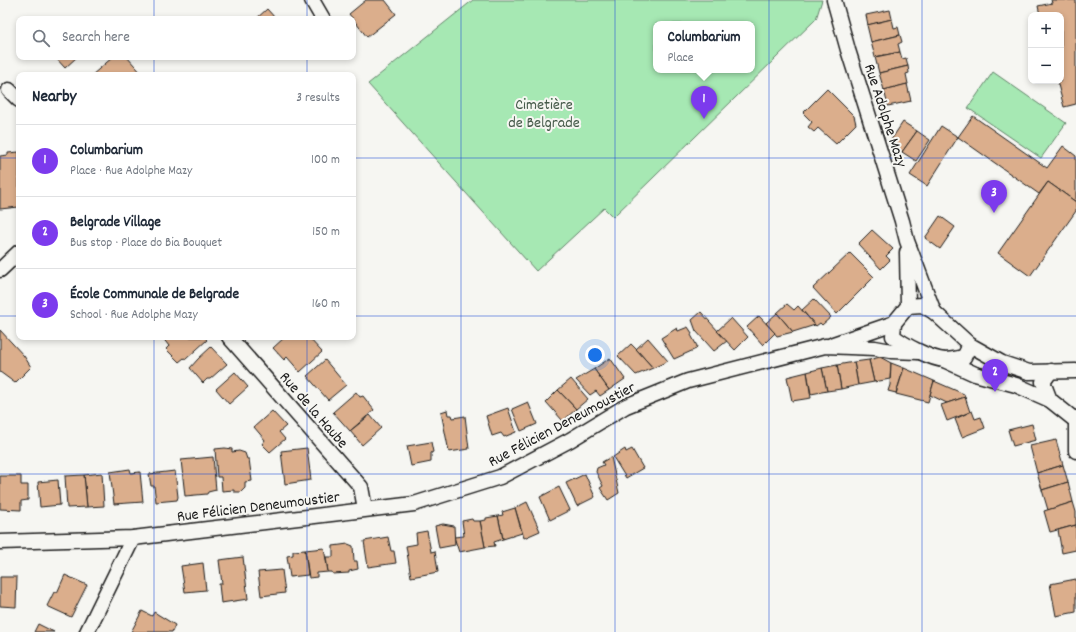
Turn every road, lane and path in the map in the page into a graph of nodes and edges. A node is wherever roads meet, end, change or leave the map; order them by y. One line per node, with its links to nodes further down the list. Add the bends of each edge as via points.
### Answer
1 (312, 0): 3 (street)
2 (834, 0): 6 (street, Rue Adolphe Mazy)
3 (321, 16)
4 (9, 90): 5 (street)
5 (16, 97)
6 (907, 241): 9 (street, Rue Adolphe Mazy); 10 (street, Rue Adolphe Mazy)
7 (16, 255): 8 (street)
8 (0, 270)
9 (908, 306): 10 (street, via 922,305); 11 (street)
10 (934, 312): 13 (street)
11 (894, 323): 14 (street); 15 (street, Rue Félicien Deneumoustier, via 893,336)
12 (232, 340): 22 (street, Rue de la Haube, via 361,487)
13 (970, 345): 16 (street, Rue Félicien Deneumoustier, via 964,357); 18 (street, via 1002,363 1029,372)
14 (825, 346): 15 (street, Rue Félicien Deneumoustier); 22 (street, Rue Félicien Deneumoustier, via 688,381 626,406 570,440 500,477 414,504)
15 (919, 352): 16 (street, Rue Félicien Deneumoustier)
16 (944, 360): 19 (street, via 975,374 1016,385)
17 (1076, 370): 18 (street)
18 (1051, 371): 19 (street, via 1043,382)
19 (1050, 400): 20 (street)
20 (1076, 419): 21 (street)
21 (1076, 451)
22 (365, 509): 23 (street, Rue Félicien Deneumoustier)
23 (133, 538): 24 (street, Rue Félicien Deneumoustier); 25 (street)
24 (0, 542)
25 (87, 632)

